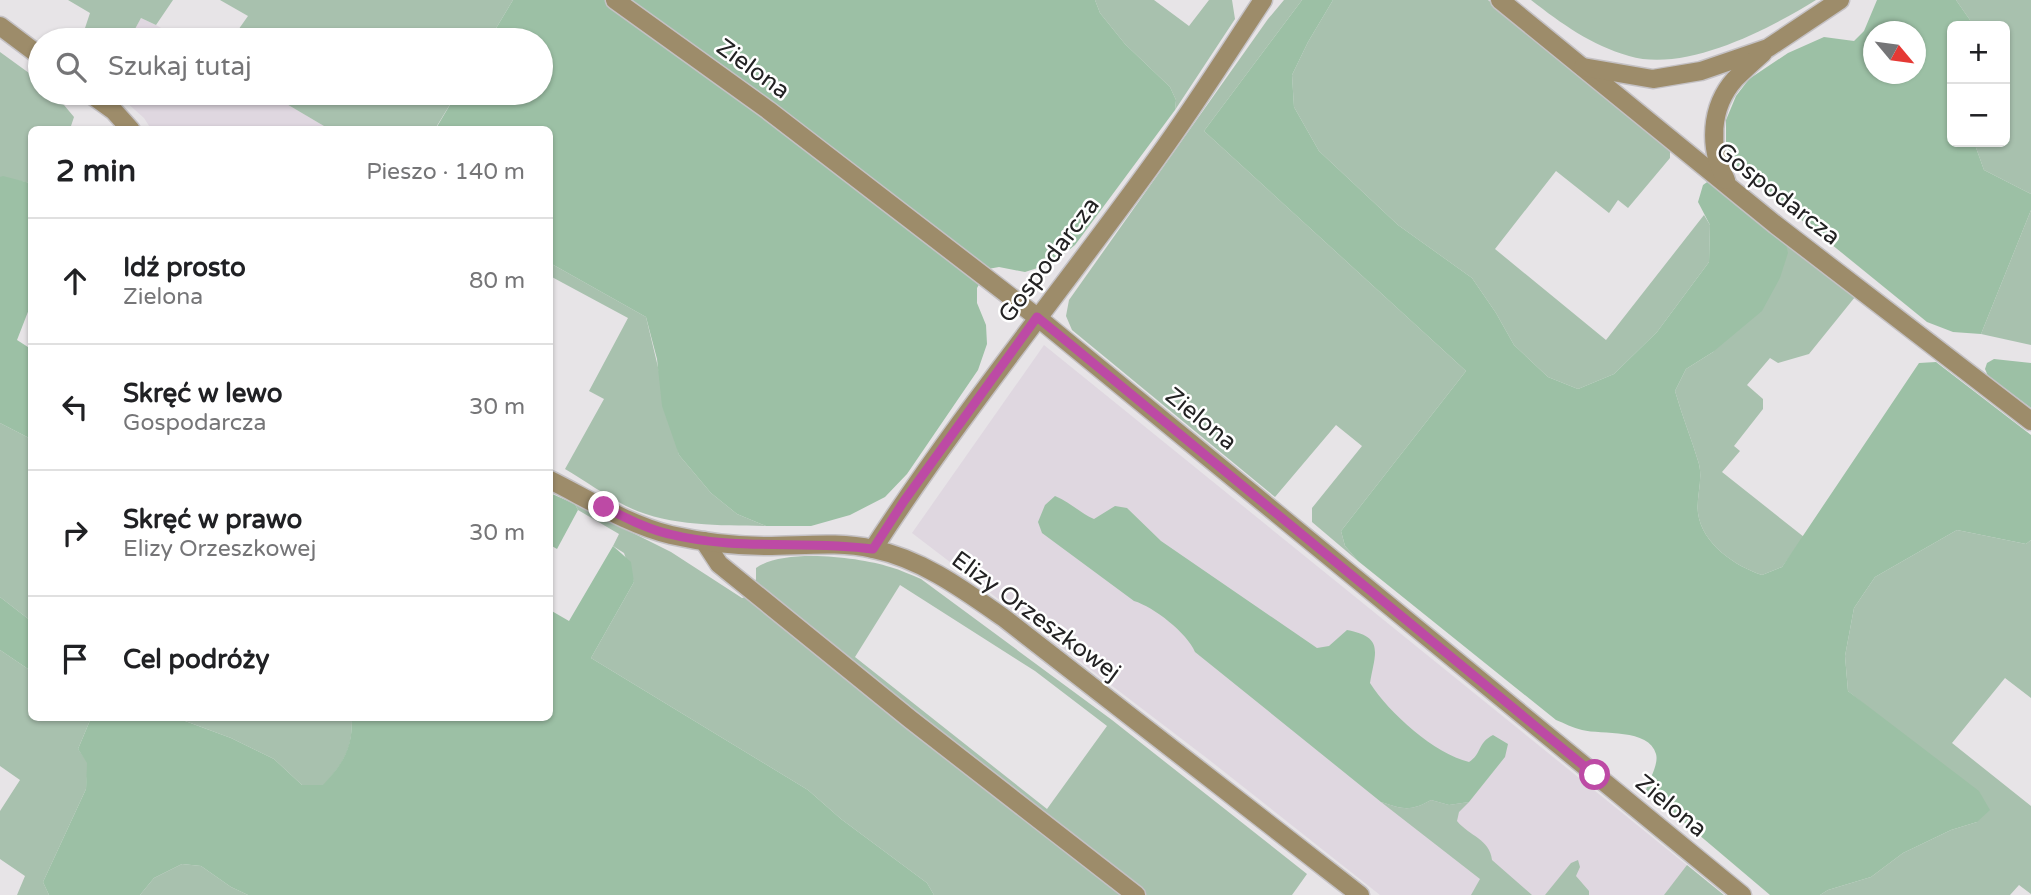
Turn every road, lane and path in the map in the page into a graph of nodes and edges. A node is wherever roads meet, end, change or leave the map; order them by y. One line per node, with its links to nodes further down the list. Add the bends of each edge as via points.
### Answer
1 (614, 0): 12 (street, Zielona, via 768,110)
2 (1263, 0): 12 (street, Gospodarcza, via 1157,158)
3 (1500, 0): 8 (street, Gospodarcza)
4 (1840, 0): 7 (street)
5 (0, 26): 6 (street)
6 (28, 47)
7 (1768, 48): 8 (street, via 1701,71 1653,79); 11 (street, via 1734,80 1715,119 1718,165)
8 (1581, 66): 11 (street, Gospodarcza)
9 (106, 105): 10 (street)
10 (127, 126)
11 (1730, 188): 13 (street, Gospodarcza)
12 (1037, 317): 16 (street, Gospodarcza); 19 (street, Zielona)
13 (2031, 421)
14 (553, 481): 15 (street, Elizy Orzeszkowej, via 648,528)
15 (704, 541): 16 (street, Elizy Orzeszkowej); 17 (street, via 719,564)
16 (873, 549): 18 (street, Elizy Orzeszkowej, via 927,569 1004,618)
17 (1136, 895)
18 (1360, 895)
19 (1742, 895)

